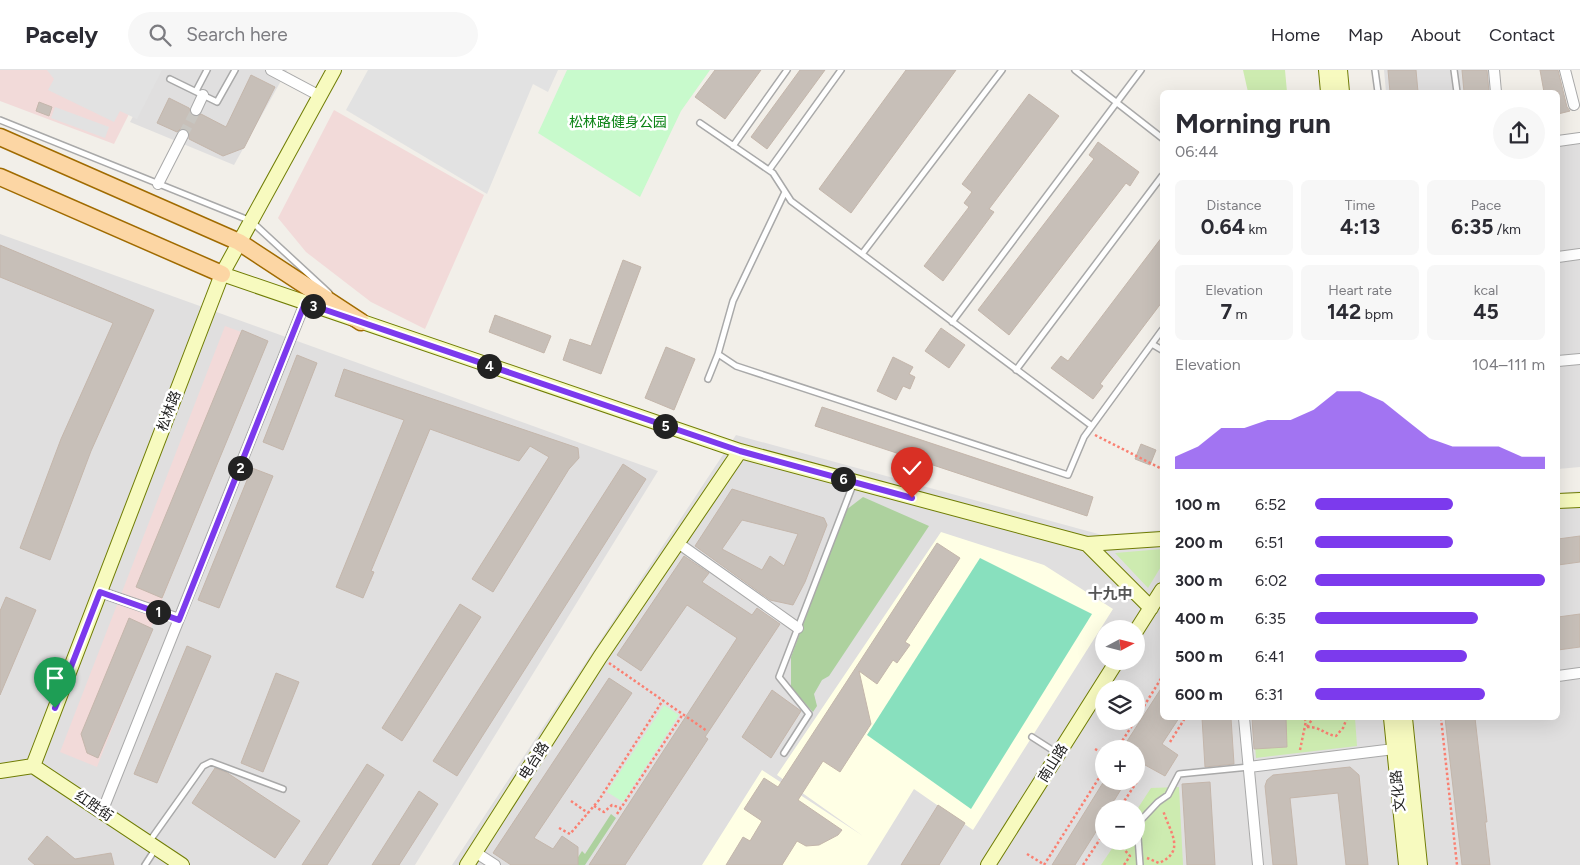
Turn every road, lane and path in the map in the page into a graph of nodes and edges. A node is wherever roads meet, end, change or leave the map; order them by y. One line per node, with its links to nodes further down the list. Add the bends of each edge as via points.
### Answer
1 (208, 70): 22 (lane)
2 (235, 70): 22 (lane, via 217,102)
3 (272, 70): 23 (street)
4 (334, 70): 23 (street, 松林路)
5 (787, 70): 34 (lane)
6 (841, 70): 35 (lane)
7 (1002, 70): 42 (lane)
8 (1074, 70): 24 (lane)
9 (1141, 70): 24 (lane)
10 (1326, 70): 17 (street)
11 (1340, 70): 18 (street)
12 (1375, 70): 19 (lane)
13 (1454, 70): 20 (lane)
14 (1494, 70): 21 (street)
15 (1565, 70): 25 (street)
16 (170, 79): 22 (lane)
17 (1328, 90)
18 (1342, 90)
19 (1378, 90)
20 (1457, 90)
21 (1496, 90)
22 (199, 93): 26 (street)
23 (320, 96): 40 (street, 松林路)
24 (1117, 103): 30 (lane); 48 (lane)
25 (1574, 105)
26 (196, 110)
27 (0, 120): 38 (lane)
28 (700, 123): 34 (lane)
29 (183, 135): 38 (street)
30 (1160, 136)
31 (0, 137): 41 (main road)
32 (1580, 138): 33 (street)
33 (1560, 141)
34 (733, 146): 35 (lane)
35 (768, 170): 39 (lane)
36 (0, 177): 45 (main road)
37 (1160, 179): 55 (lane)
38 (158, 184): 40 (lane)
39 (785, 192): 42 (lane, via 791,201); 52 (lane, via 733,302)
40 (251, 221): 41 (street, 松林路); 47 (lane)
41 (239, 242): 45 (street, 松林路); 47 (main road)
42 (862, 254): 48 (lane)
43 (1580, 254): 44 (street)
44 (1560, 257)
45 (222, 274): 46 (street); 66 (street, 松林路)
46 (305, 303): 47 (street); 69 (street)
47 (361, 322): 58 (street)
48 (952, 322): 55 (lane)
49 (1160, 333): 50 (lane)
50 (1152, 344): 51 (lane); 57 (lane)
51 (1160, 349)
52 (718, 354): 56 (lane); 57 (lane, via 736,366 1068,475)
53 (1580, 359): 54 (street)
54 (1560, 361)
55 (1016, 370): 57 (lane)
56 (708, 379)
57 (1090, 429): 59 (path)
58 (740, 451): 60 (street); 64 (street, 电台路)
59 (1160, 468)
60 (854, 482): 65 (street); 71 (lane)
61 (1580, 500): 62 (street)
62 (1560, 501)
63 (1160, 539): 65 (street)
64 (678, 542): 71 (street); 72 (street, 电台路)
65 (1087, 544): 68 (street)
66 (100, 592): 69 (street); 97 (street, 松林路)
67 (1160, 593): 68 (street)
68 (1151, 608): 70 (street)
69 (179, 620): 106 (street)
70 (1144, 620)
71 (798, 628): 94 (lane, via 779,677 809,714)
72 (600, 657): 77 (path); 113 (street, 电台路)
73 (1111, 670): 95 (street, 南山路)
74 (1580, 673): 75 (street)
75 (1560, 676)
76 (1160, 680): 78 (path)
77 (663, 700): 79 (path); 104 (path)
78 (1145, 704)
79 (683, 714): 89 (path); 105 (path)
80 (1184, 720): 92 (path)
81 (1244, 720): 98 (street)
82 (1305, 720): 90 (path)
83 (1312, 720): 88 (path)
84 (1346, 720): 88 (path, via 1336,736 1319,727)
85 (1391, 720): 93 (street, 文化路)
86 (1405, 720): 131 (street, 文化路)
87 (1441, 720): 132 (path)
88 (1307, 727): 90 (path)
89 (707, 731)
90 (1304, 733): 96 (path)
91 (1032, 737): 95 (lane)
92 (1170, 742)
93 (1394, 749): 96 (street); 130 (street, 文化路)
94 (784, 753)
95 (1058, 754): 122 (street, 南山路)
96 (1298, 761): 98 (street)
97 (33, 766): 99 (street); 106 (street, 红胜街)
98 (1248, 767): 103 (lane, via 1179,774 1168,795); 129 (street)
99 (0, 771)
100 (1095, 784): 123 (path)
101 (283, 789): 110 (lane, via 211,762 203,766)
102 (571, 801): 107 (path)
103 (1158, 802): 115 (lane, via 1141,820); 116 (path, via 1175,843 1174,851)
104 (594, 806): 105 (path, via 604,812 612,805); 107 (path)
105 (621, 808): 108 (path)
106 (102, 812): 110 (street, 红胜街)
107 (588, 812): 109 (path, via 570,834)
108 (617, 814)
109 (559, 828)
110 (152, 845): 118 (lane); 119 (street, 红胜街)
111 (1095, 847): 124 (path)
112 (1125, 850): 125 (path, via 1130,856)
113 (475, 852): 120 (street, 电台路); 121 (street)
114 (1027, 854): 123 (path)
115 (1139, 854): 117 (path); 126 (lane)
116 (1167, 860): 117 (path); 128 (path)
117 (1151, 861): 127 (path)
118 (146, 865)
119 (182, 865)
120 (467, 865)
121 (495, 865)
122 (988, 865)
123 (1044, 865)
124 (1083, 865)
125 (1124, 865)
126 (1140, 865)
127 (1155, 865)
128 (1164, 865)
129 (1258, 865)
130 (1406, 865)
131 (1420, 865)
132 (1457, 865)

